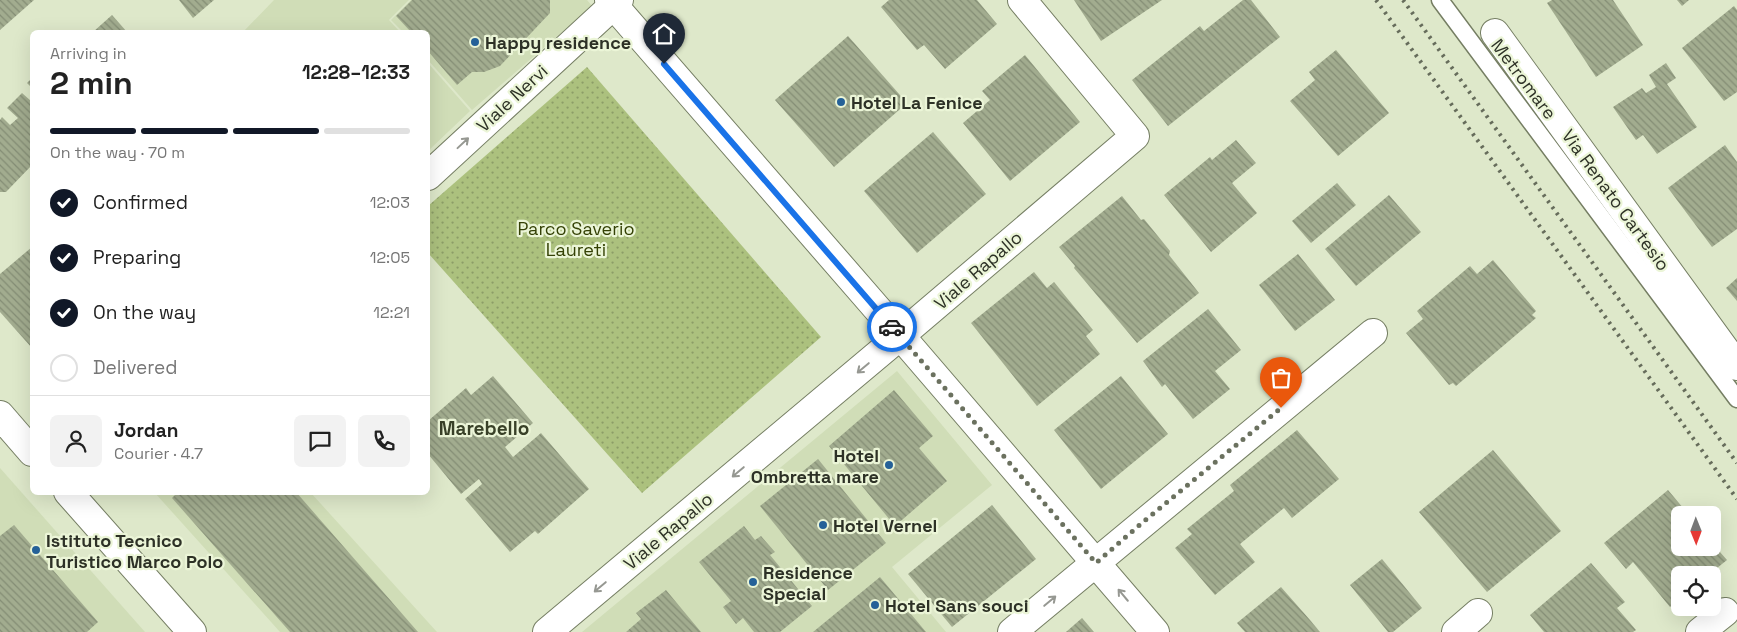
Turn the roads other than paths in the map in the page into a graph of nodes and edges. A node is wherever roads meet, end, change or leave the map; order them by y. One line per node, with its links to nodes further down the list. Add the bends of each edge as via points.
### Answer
1 (1022, 0): 7 (street, Viale Rapallo, via 1135,136)
2 (1440, 0): 9 (lane, Metromare)
3 (614, 2): 5 (street, Viale Nervi, one-way to 3); 7 (street)
4 (1495, 34): 8 (street, Via Renato Cartesio)
5 (430, 174)
6 (1373, 333): 13 (street)
7 (900, 336): 13 (street); 17 (street, Viale Rapallo, one-way to 17)
8 (1737, 366)
9 (1737, 399)
10 (0, 415): 11 (street)
11 (30, 450)
12 (76, 495): 16 (street)
13 (1096, 563): 18 (street, one-way to 13); 19 (street, one-way to 13)
14 (1725, 612): 21 (street)
15 (1478, 613): 20 (street)
16 (192, 632)
17 (546, 632)
18 (1012, 632)
19 (1155, 632)
20 (1456, 632)
21 (1700, 632)

